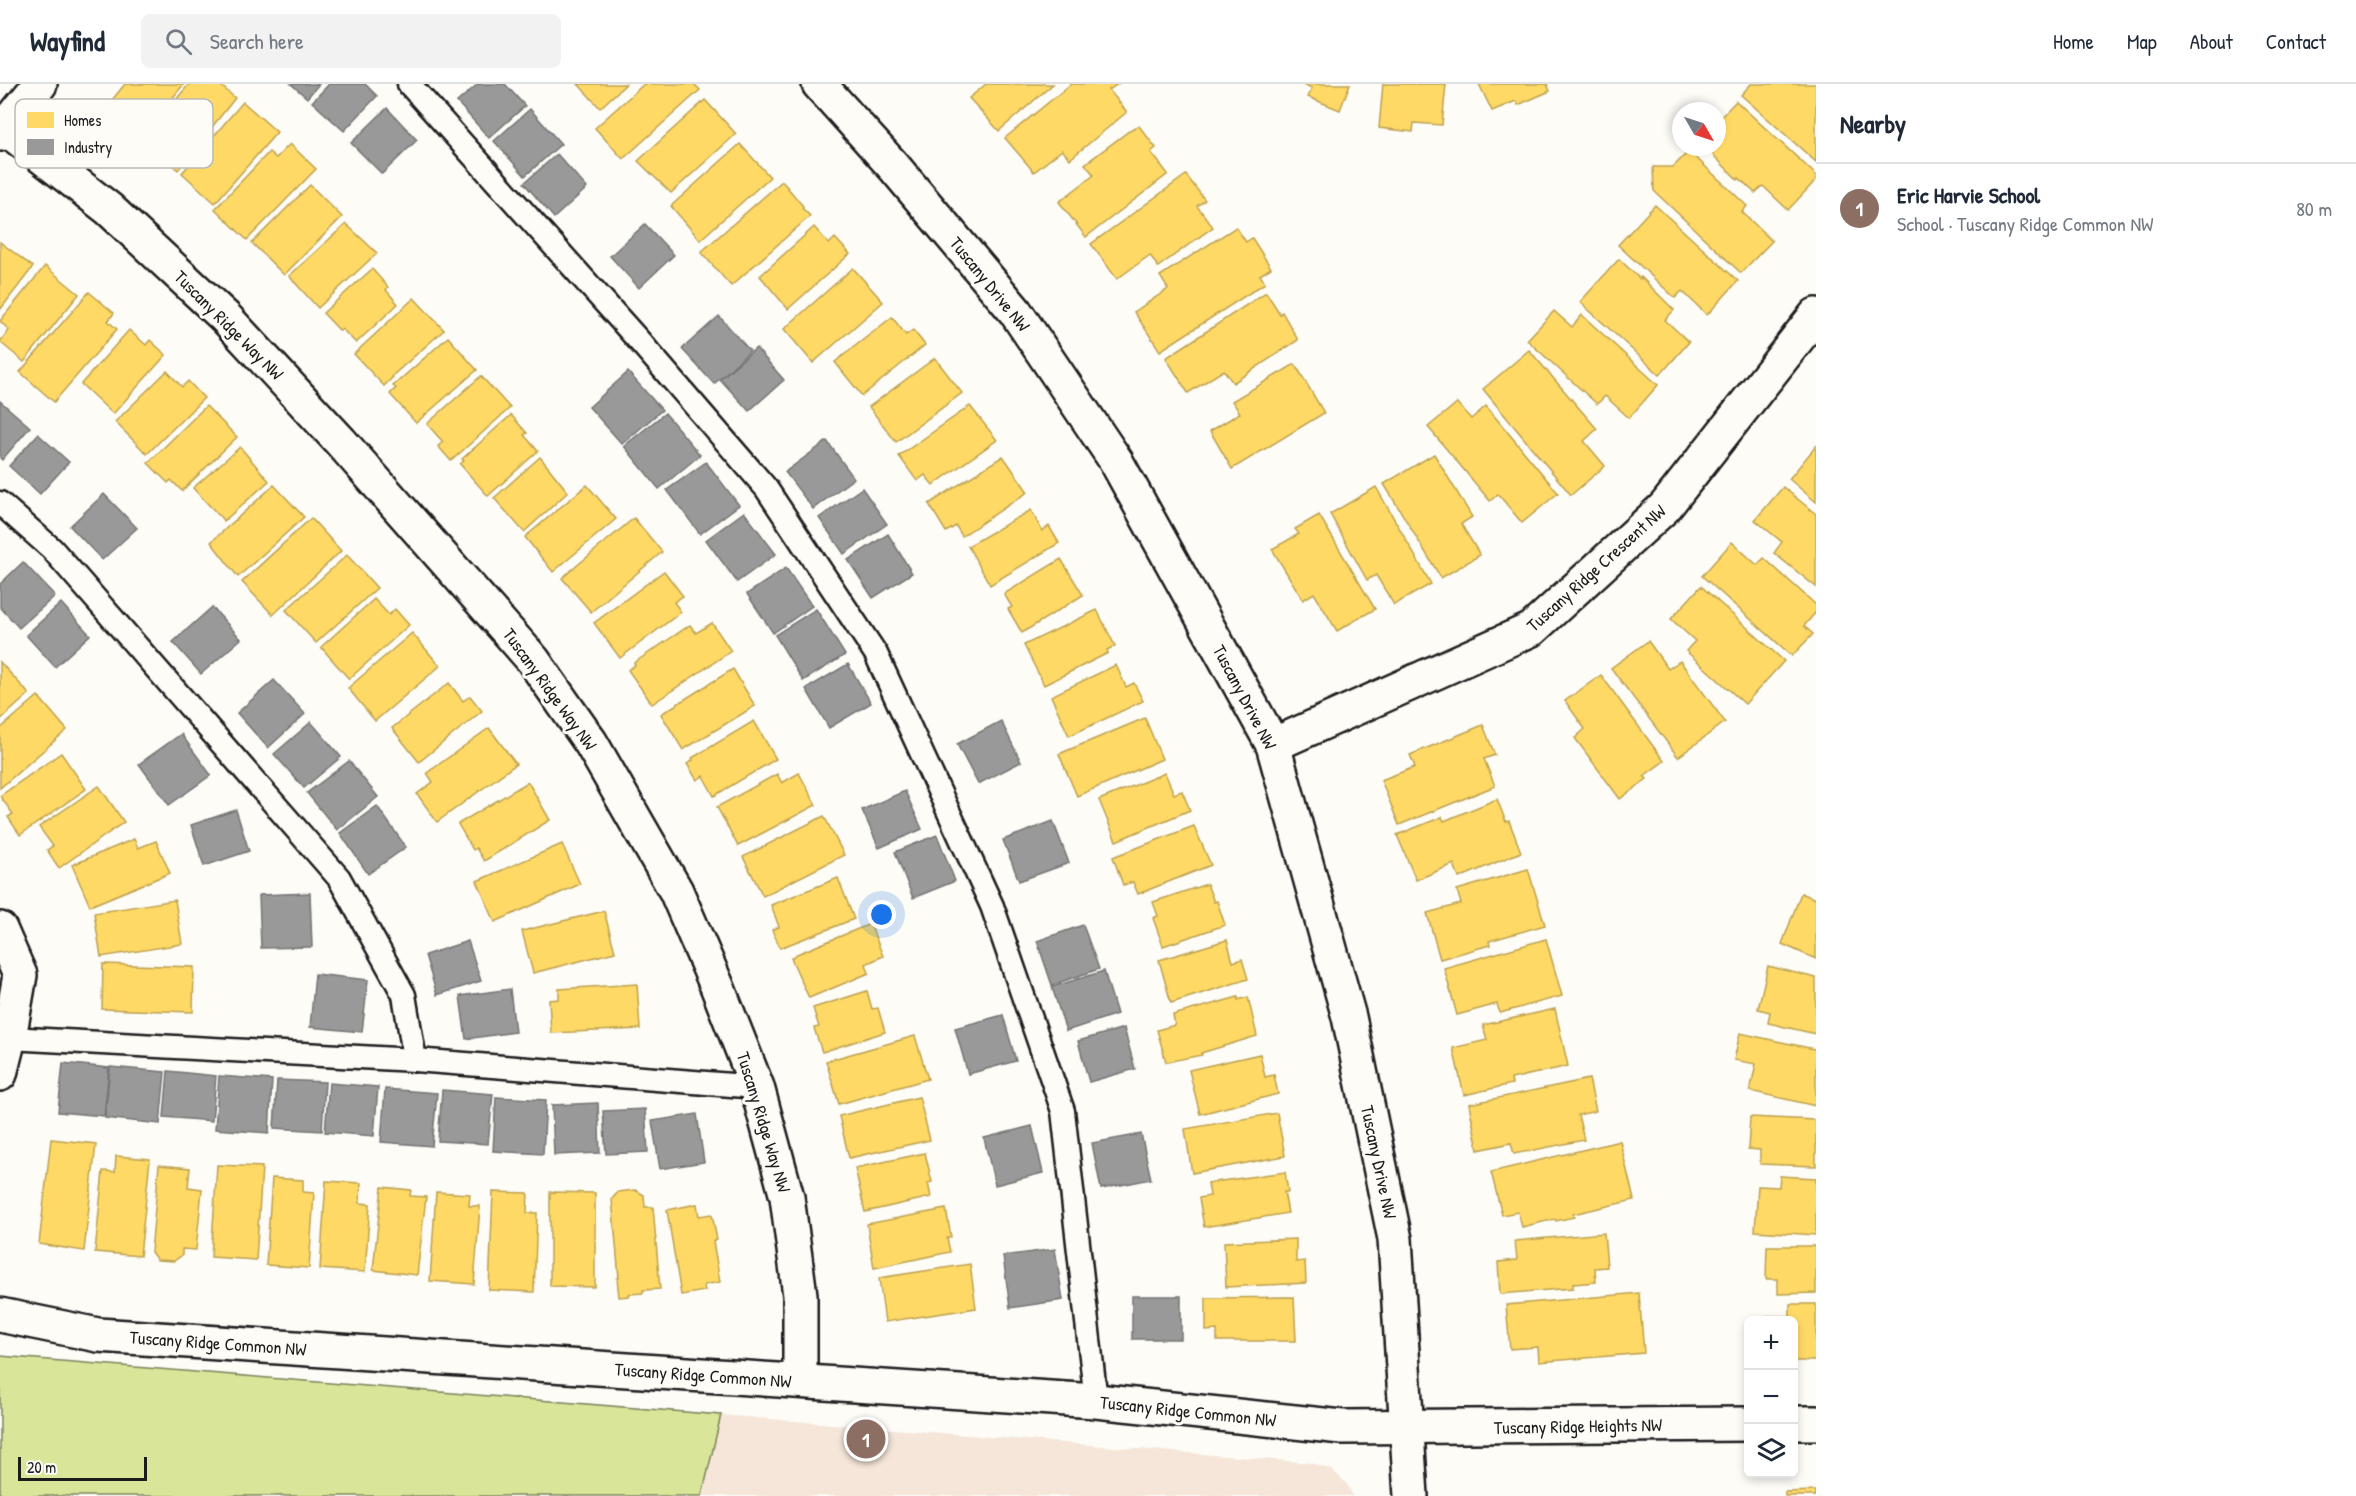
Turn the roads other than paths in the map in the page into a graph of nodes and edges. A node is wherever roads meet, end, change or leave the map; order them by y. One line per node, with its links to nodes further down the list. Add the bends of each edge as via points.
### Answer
1 (40, 84): 4 (street)
2 (409, 84): 19 (lane, via 634,334 766,488 876,654 992,906 1063,1111)
3 (819, 84): 11 (street, Tuscany Drive NW, via 1015,311 1116,461)
4 (28, 99)
5 (15, 115): 6 (street)
6 (2, 131): 7 (street, Tuscany Ridge Way NW)
7 (15, 140)
8 (53, 168): 16 (street, Tuscany Ridge Way NW, via 109,208 226,318 533,660 591,743 676,891)
9 (1816, 315): 11 (street, Tuscany Ridge Crescent NW, via 1665,507 1532,629)
10 (0, 503): 14 (lane, via 52,549 339,878 404,995)
11 (1272, 746): 23 (street, Tuscany Drive NW, via 1349,1017 1395,1239)
12 (0, 929): 13 (street, via 20,975)
13 (9, 1038): 14 (lane); 15 (street)
14 (415, 1060): 16 (lane)
15 (0, 1074)
16 (757, 1087): 18 (street, Tuscany Ridge Way NW, via 787,1197 800,1295)
17 (0, 1315): 18 (street, Tuscany Ridge Common NW, via 98,1335)
18 (800, 1381): 19 (street, Tuscany Ridge Common NW)
19 (1096, 1401): 23 (street, Tuscany Ridge Common NW, via 1342,1427)
20 (1798, 1423): 21 (street)
21 (1816, 1423)
22 (1744, 1424): 23 (street, Tuscany Ridge Heights NW)
23 (1407, 1428): 24 (street, Tuscany Drive NW)
24 (1411, 1496)

